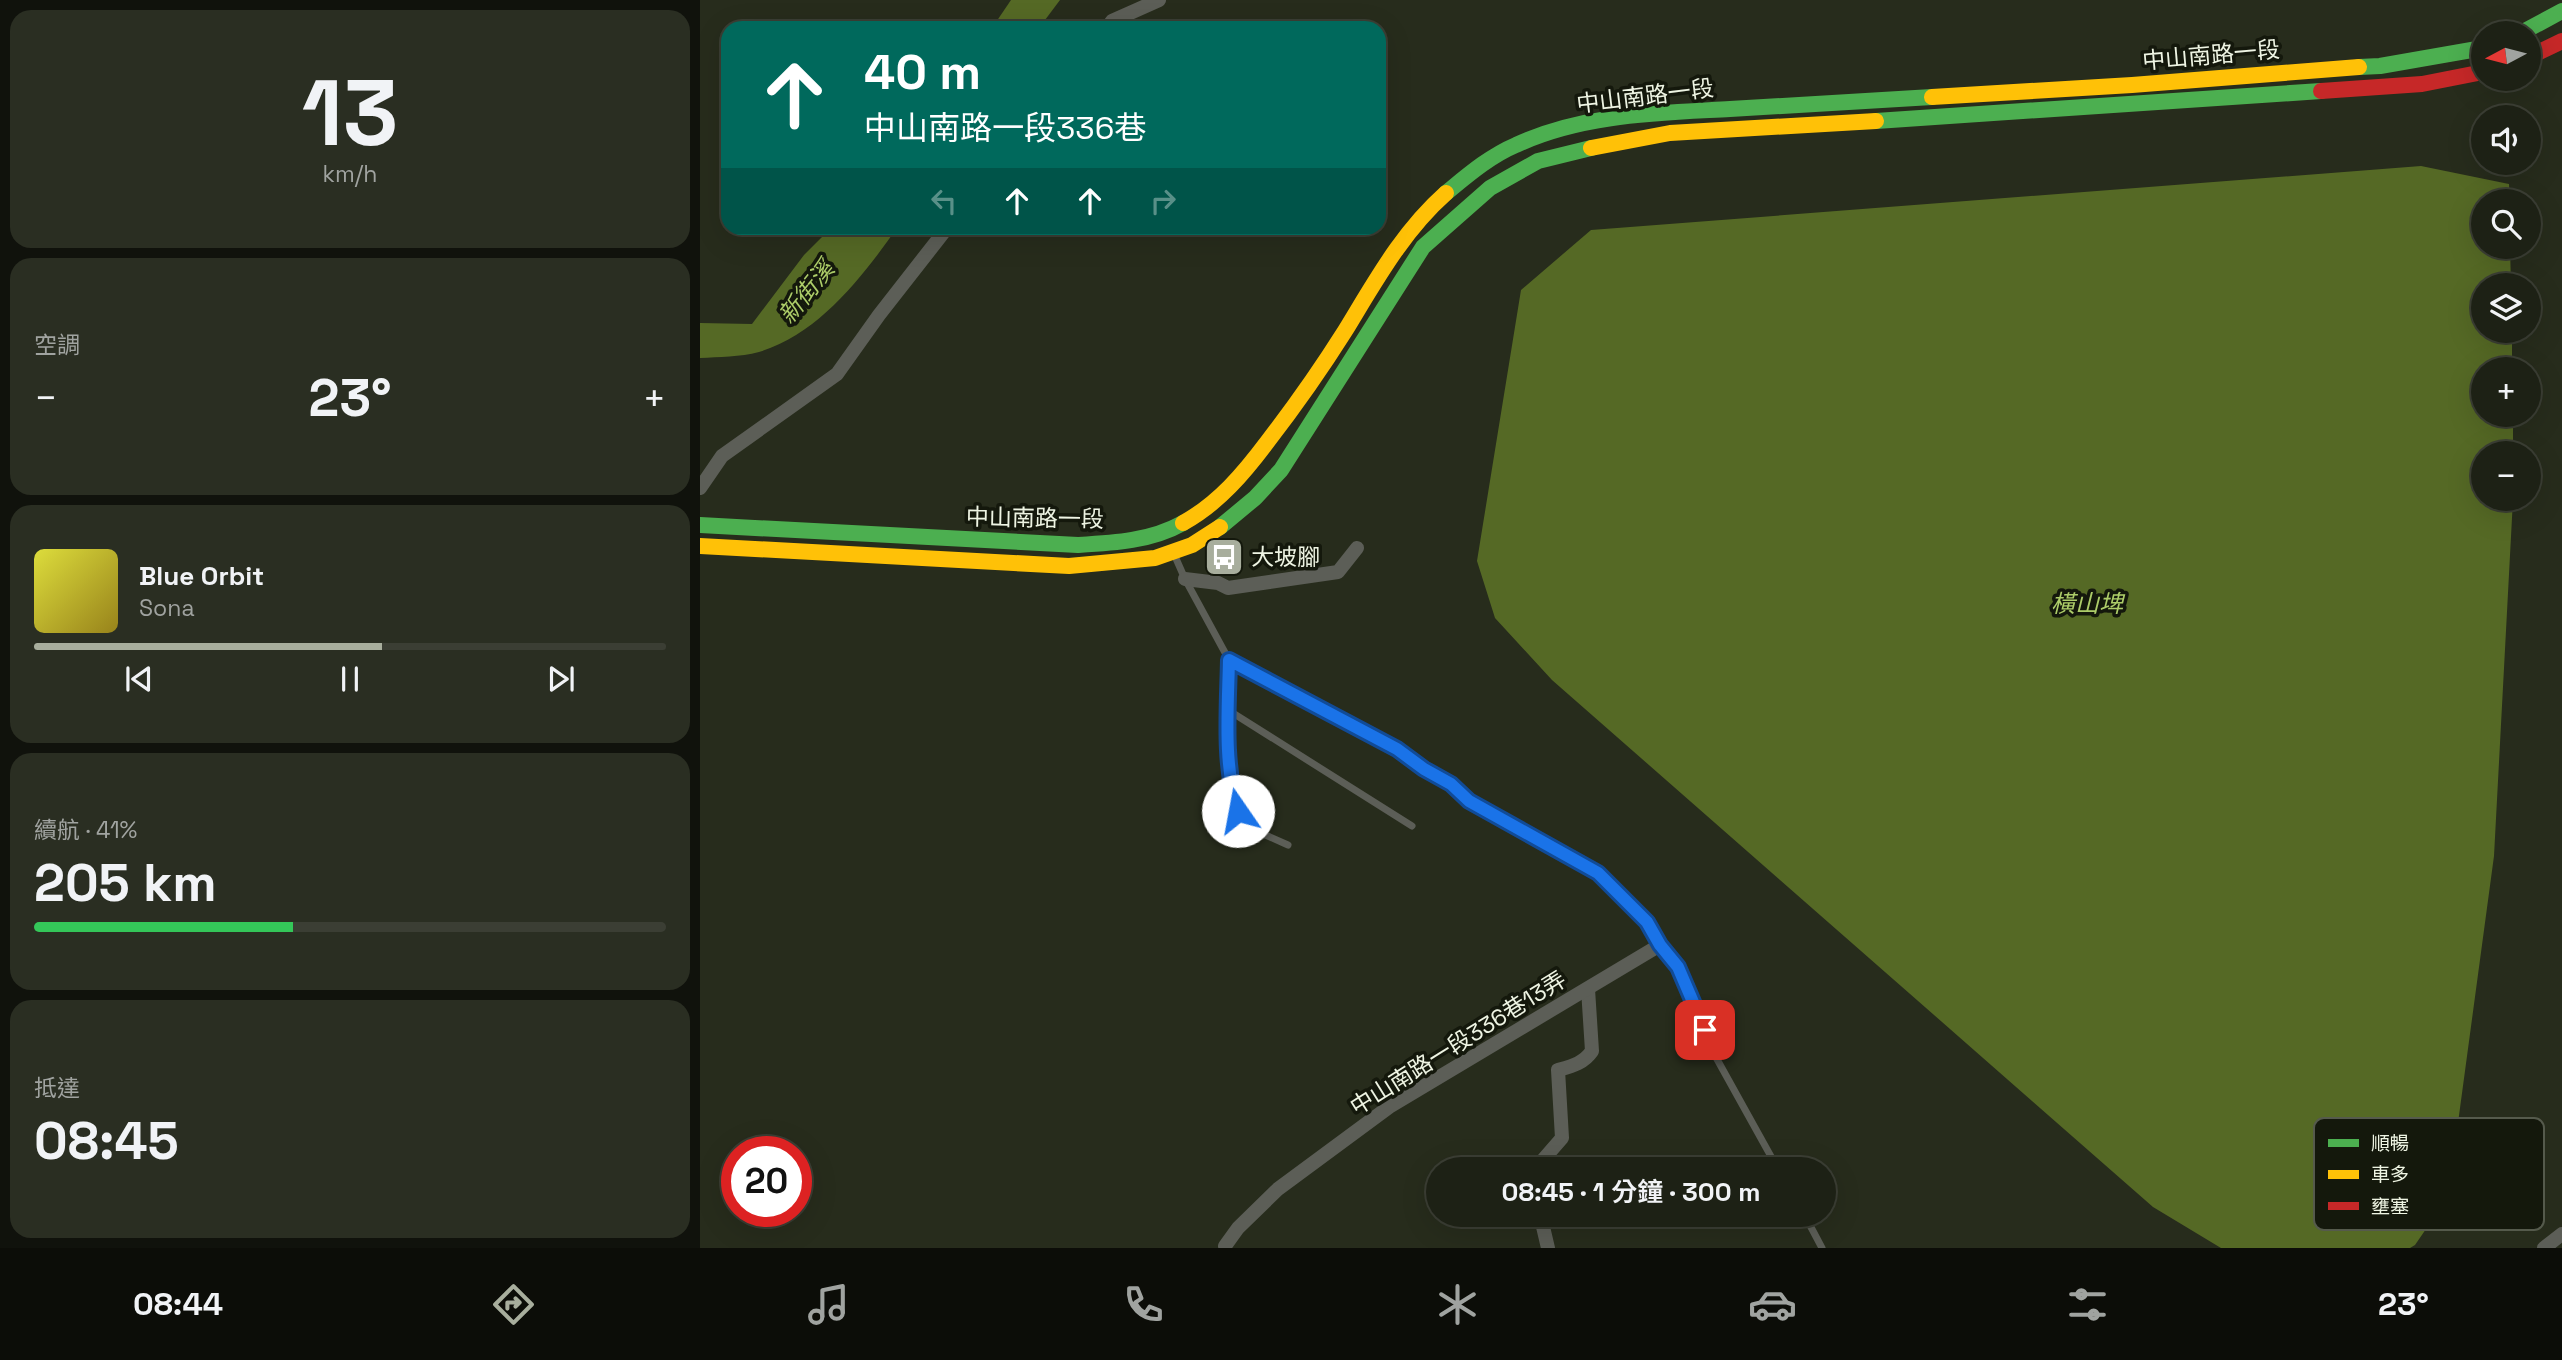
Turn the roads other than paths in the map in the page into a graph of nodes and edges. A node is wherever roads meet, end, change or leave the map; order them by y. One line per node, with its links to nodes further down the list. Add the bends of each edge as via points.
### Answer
1 (1159, 0): 3 (street)
2 (2562, 11): 4 (main road)
3 (1112, 21)
4 (2541, 22)
5 (2562, 41): 7 (main road)
6 (2471, 50): 12 (main road, 中山南路一段, via 2380,66 1646,114 1543,135 1499,154 1413,225 1294,408 1233,486 1212,505)
7 (2541, 51)
8 (2471, 74): 15 (main road, 中山南路一段, via 2422,83 1670,133 1538,161 1490,188 1423,247 1281,470 1229,522)
9 (942, 235): 10 (street, via 837,374 722,456)
10 (700, 488)
11 (700, 525): 12 (main road, 中山南路一段, via 1078,545 1132,541)
12 (1163, 532): 15 (lane)
13 (700, 546): 15 (main road, 中山南路一段, via 1069,566 1116,564)
14 (1357, 548): 16 (street, via 1338,572 1228,588)
15 (1173, 551): 16 (lane)
16 (1185, 579): 17 (lane)
17 (1229, 660): 18 (lane); 21 (lane, via 1397,749 1469,801 1598,873 1647,922)
18 (1228, 710): 19 (lane); 20 (lane, via 1232,790 1238,811 1252,829)
19 (1412, 826)
20 (1288, 845)
21 (1660, 945): 22 (street, 中山南路一段336巷13弄); 24 (lane, via 1678,967 1713,1052)
22 (1588, 989): 23 (street, via 1592,1051 1588,1058 1558,1070 1562,1138); 28 (street, 中山南路一段336巷13弄, via 1389,1107 1279,1189)
23 (1545, 1157)
24 (1771, 1157)
25 (1543, 1227): 29 (street)
26 (1811, 1227): 30 (lane)
27 (2562, 1234): 31 (street)
28 (1225, 1246)
29 (1548, 1248)
30 (1822, 1248)
31 (2544, 1248)

